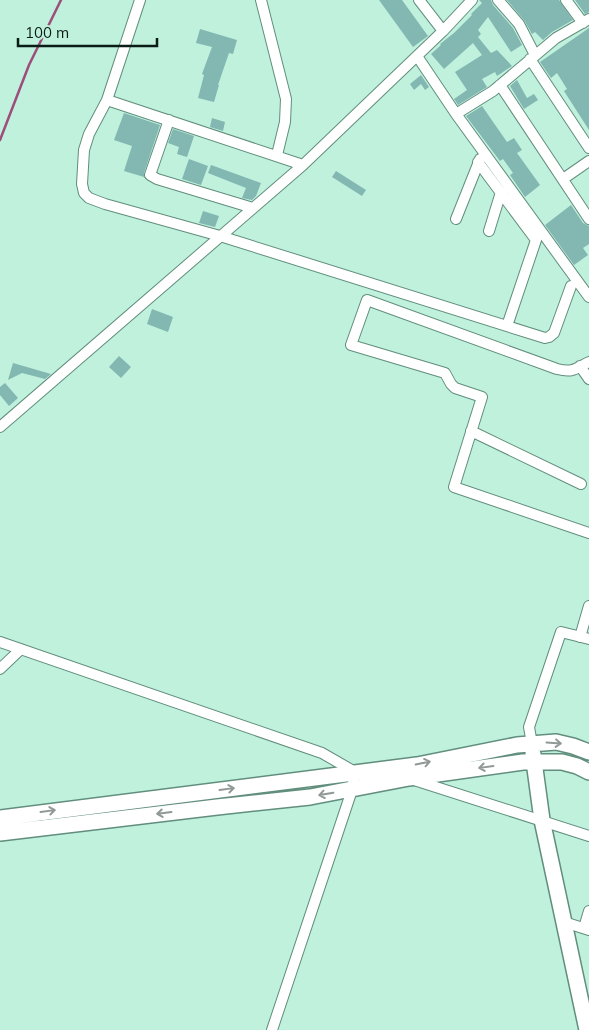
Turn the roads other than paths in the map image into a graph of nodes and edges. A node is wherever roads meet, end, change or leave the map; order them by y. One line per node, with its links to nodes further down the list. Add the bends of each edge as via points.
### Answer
1 (140, 0): 12 (street)
2 (260, 0): 16 (street, via 286,99)
3 (419, 0): 8 (street)
4 (472, 0): 8 (street)
5 (498, 0): 10 (street, via 519,24)
6 (566, 0): 7 (street)
7 (586, 21): 10 (street, via 556,38)
8 (443, 31): 9 (street)
9 (417, 56): 13 (street); 18 (street)
10 (533, 57): 11 (street); 15 (street)
11 (500, 85): 13 (street); 19 (street)
12 (107, 100): 14 (street); 25 (street, via 86,141 84,193 105,204)
13 (456, 114): 27 (street)
14 (168, 120): 16 (street); 21 (street, via 150,175)
15 (589, 148)
16 (278, 155): 18 (street)
17 (589, 160): 19 (street)
18 (303, 165): 21 (street)
19 (563, 179): 23 (street)
20 (501, 192): 22 (street, via 479,160); 24 (street); 28 (street, via 536,240)
21 (253, 208): 25 (street)
22 (456, 218)
23 (589, 219)
24 (489, 231)
25 (220, 236): 28 (street); 31 (street)
26 (571, 286): 28 (street, via 550,337)
27 (589, 297)
28 (507, 326)
29 (585, 364): 30 (street); 32 (street, via 567,372 367,300 351,345 445,373 455,388 482,397)
30 (589, 379)
31 (0, 427)
32 (472, 431): 33 (street); 34 (street, via 454,487)
33 (581, 484)
34 (589, 533)
35 (589, 606): 36 (street)
36 (584, 638): 40 (street, via 561,632 529,727)
37 (0, 642): 38 (street)
38 (21, 649): 39 (street); 44 (street, via 322,753)
39 (0, 669)
40 (532, 744): 41 (street, one-way to 41, via 556,742); 42 (street); 43 (street, one-way to 40)
41 (589, 752)
42 (534, 762): 45 (street, via 562,762); 46 (street, one-way to 46); 49 (street)
43 (398, 767): 44 (street); 46 (street)
44 (355, 772): 47 (street); 48 (street, one-way to 44)
45 (589, 772)
46 (409, 778): 47 (street); 49 (street)
47 (352, 790): 50 (street, one-way to 50); 55 (street)
48 (0, 818)
49 (542, 820): 51 (street); 53 (street)
50 (0, 834)
51 (589, 836)
52 (589, 911): 54 (street)
53 (564, 922): 54 (street); 56 (street)
54 (586, 929)
55 (272, 1030)
56 (587, 1030)

